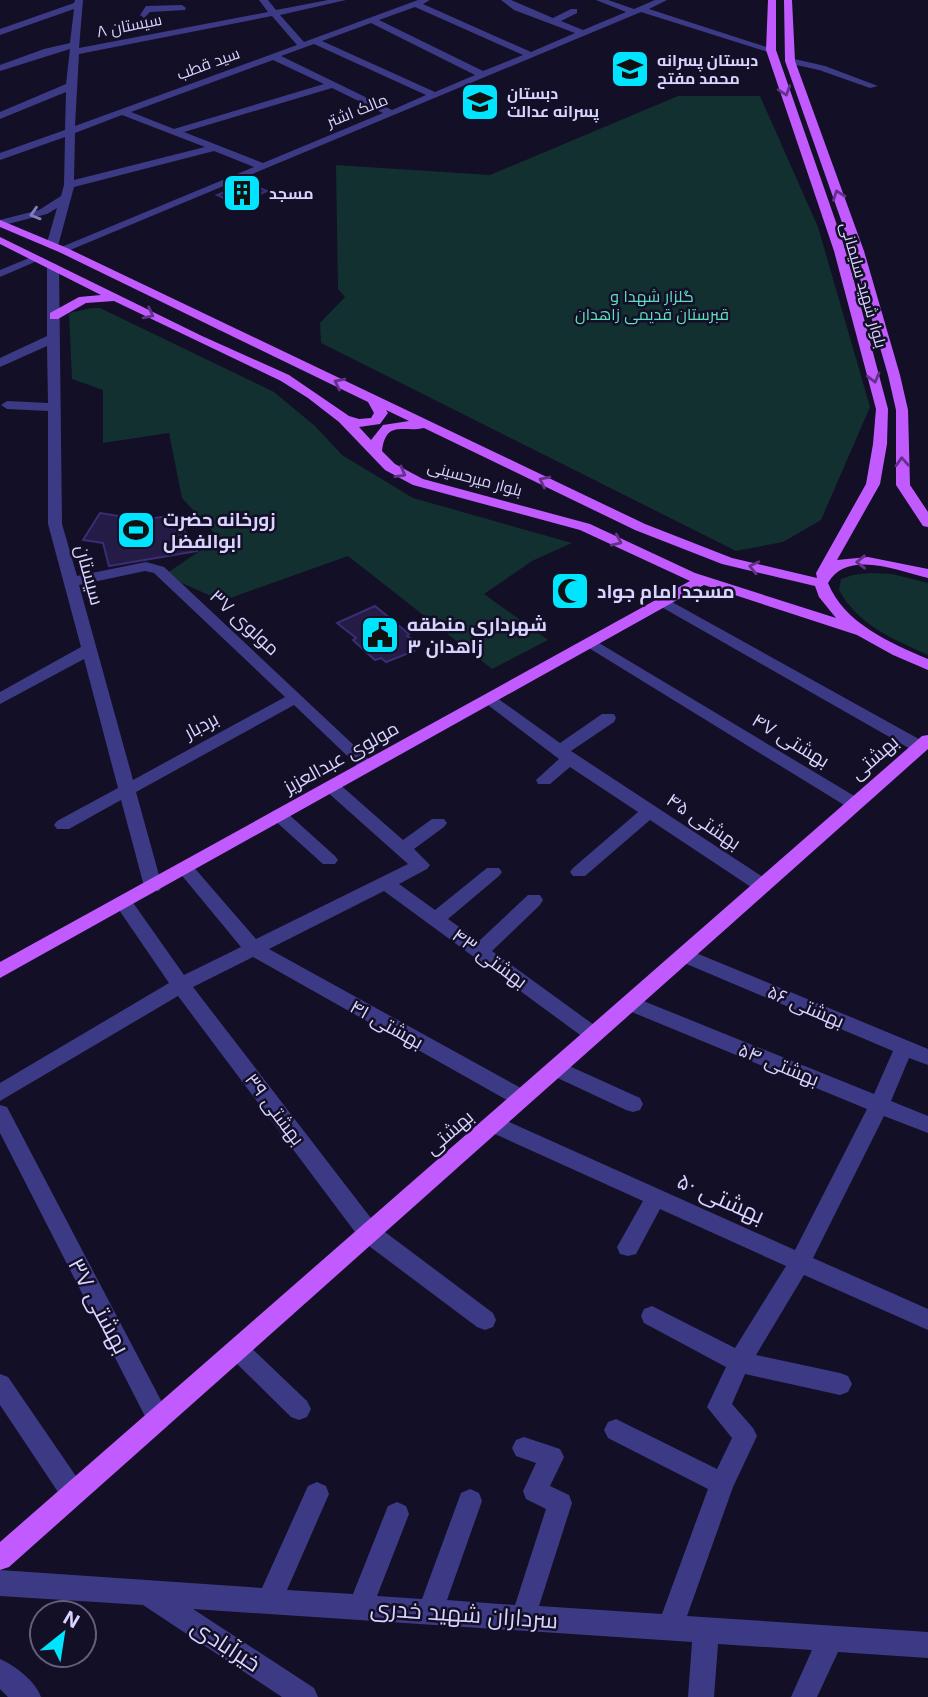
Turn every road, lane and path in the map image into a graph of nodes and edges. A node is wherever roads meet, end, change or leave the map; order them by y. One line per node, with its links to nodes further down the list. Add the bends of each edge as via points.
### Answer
1 (262, 0): 13 (street)
2 (342, 0): 13 (street, سیستان ۸)
3 (505, 0): 16 (street)
4 (600, 0): 12 (street)
5 (663, 0): 12 (street, مالک اشتر)
6 (788, 0): 26 (main road, بلوار شهید سلیمانی)
7 (769, 1): 23 (main road, بلوار شهید سلیمانی)
8 (421, 2): 15 (street, سید قطب); 24 (street)
9 (78, 3): 18 (street); 22 (street)
10 (180, 4): 14 (street, via 146,9); 17 (street)
11 (574, 11): 16 (street)
12 (637, 11): 19 (street, مالک اشتر); 23 (street)
13 (273, 13): 17 (street, سیستان ۸); 21 (street)
14 (144, 15)
15 (372, 20): 20 (street, سید قطب); 28 (street)
16 (553, 22): 19 (street)
17 (197, 28): 22 (street, سیستان ۸)
18 (0, 32)
19 (583, 33): 24 (street, مالک اشتر)
20 (314, 41): 21 (street, سید قطب); 32 (street)
21 (302, 45): 25 (street, سید قطب)
22 (74, 49): 27 (street, سیستان ۸, via 47,51); 30 (street)
23 (771, 50): 61 (main road, بلوار شهید سلیمانی, one-way to 61, via 840,251 882,409 873,484)
24 (530, 55): 28 (street, مالک اشتر)
25 (273, 56): 29 (street); 33 (street, سید قطب)
26 (790, 61): 31 (street); 59 (main road, بلوار شهید سلیمانی, one-way to 26, via 903,485 901,410 894,375 858,251)
27 (0, 68)
28 (483, 75): 32 (street, مالک اشتر)
29 (333, 85): 34 (street); 37 (street)
30 (71, 86): 35 (street); 36 (street)
31 (873, 86)
32 (434, 95): 34 (street, مالک اشتر)
33 (122, 112): 36 (street, سید قطب); 37 (street)
34 (391, 113): 40 (street, مالک اشتر)
35 (0, 116)
36 (72, 131): 39 (street, سید قطب); 41 (street)
37 (174, 132): 38 (street)
38 (215, 148): 40 (street); 41 (street)
39 (0, 157)
40 (262, 166): 45 (street, مالک اشتر)
41 (69, 185): 42 (street)
42 (66, 197): 43 (street, one-way to 43, via 43,212); 45 (street)
43 (0, 223): 45 (main road, بلوار میرحسینی)
44 (0, 240): 46 (main road, بلوار میرحسینی)
45 (58, 248): 53 (main road, بلوار میرحسینی, one-way to 45)
46 (38, 258): 47 (main road, بلوار میرحسینی); 48 (street)
47 (54, 266): 49 (main road, بلوار میرحسینی); 50 (street, سیستان)
48 (0, 274)
49 (117, 298): 50 (main road, via 83,300); 56 (main road, بلوار میرحسینی, one-way to 56, via 285,378)
50 (54, 316): 51 (street, سیستان)
51 (54, 338): 52 (street); 55 (street, سیستان)
52 (0, 363)
53 (374, 400): 56 (main road, via 381,413 375,421 359,424); 57 (main road, بلوار میرحسینی)
54 (7, 405): 55 (street)
55 (54, 407): 63 (street, سیستان, via 55,524)
56 (344, 419): 58 (main road, بلوار میرحسینی)
57 (433, 428): 58 (main road, via 408,424 385,429 375,441); 61 (main road, بلوار میرحسینی, one-way to 57, via 696,551)
58 (375, 454): 62 (main road, بلوار میرحسینی, one-way to 62, via 418,482 585,527)
59 (928, 523)
60 (928, 574): 61 (main road, one-way to 61, via 870,561 842,563)
61 (822, 578): 65 (main road, via 832,604)
62 (702, 580): 64 (main road, مولوی عبدالعزیز); 65 (main road, بلوار میرحسینی)
63 (71, 582): 67 (street, سیستان); 70 (street, مولوی ۳۷, via 146,566 159,570)
64 (663, 601): 66 (main road, مولوی عبدالعزیز); 73 (street)
65 (861, 631): 68 (main road)
66 (589, 642): 71 (main road, مولوی عبدالعزیز); 79 (street, بهشتی ۴۷)
67 (89, 649): 69 (street); 78 (street, سیستان)
68 (928, 665)
69 (3, 694)
70 (295, 698): 75 (street, مولوی ۳۷); 78 (street, بردبار)
71 (490, 698): 74 (street, بهشتی ۴۵); 75 (main road, مولوی عبدالعزیز)
72 (608, 718): 74 (street)
73 (924, 744): 79 (main road, بهشتی)
74 (565, 754): 76 (street); 80 (street, بهشتی ۴۵)
75 (368, 766): 77 (main road, مولوی عبدالعزیز)
76 (544, 780)
77 (331, 786): 81 (main road, مولوی عبدالعزیز); 84 (street)
78 (127, 789): 83 (street, بردبار); 90 (street, سیستان)
79 (855, 804): 91 (main road, بهشتی)
80 (650, 810): 88 (street); 91 (street, بهشتی ۴۵)
81 (279, 815): 85 (street); 86 (main road, مولوی عبدالعزیز)
82 (438, 823): 84 (street)
83 (63, 825)
84 (403, 849): 89 (street, via 421,865)
85 (329, 860)
86 (185, 867): 90 (main road, مولوی عبدالعزیز); 95 (street)
87 (494, 872): 94 (street)
88 (579, 872)
89 (386, 883): 94 (street, بهشتی ۴۳); 95 (street)
90 (153, 886): 93 (main road, مولوی عبدالعزیز)
91 (763, 886): 97 (main road, بهشتی)
92 (534, 900): 96 (street)
93 (124, 902): 98 (main road, مولوی عبدالعزیز); 99 (street, بهشتی ۳۹)
94 (436, 919): 96 (street, بهشتی ۴۳)
95 (254, 950): 99 (street); 106 (street, بهشتی ۴۱)
96 (481, 950): 101 (street, بهشتی ۴۳)
97 (684, 955): 100 (main road, بهشتی); 102 (street, بهشتی ۵۶)
98 (0, 971)
99 (181, 985): 105 (street); 113 (street, بهشتی ۳۹)
100 (629, 1003): 101 (main road, بهشتی); 108 (street, بهشتی ۵۴)
101 (594, 1035): 104 (main road, بهشتی)
102 (904, 1047): 103 (street, بهشتی ۵۶); 108 (street)
103 (928, 1057)
104 (556, 1068): 106 (main road, بهشتی); 107 (street)
105 (0, 1093)
106 (521, 1098): 110 (main road, بهشتی)
107 (634, 1104)
108 (879, 1105): 111 (street, بهشتی ۵۴); 115 (street)
109 (0, 1113): 124 (street, بهشتی ۳۷)
110 (493, 1124): 112 (street, بهشتی ۵۰); 113 (main road, بهشتی)
111 (928, 1125)
112 (656, 1197): 114 (street); 115 (street, بهشتی ۵۰)
113 (369, 1233): 117 (street, بهشتی ۳۹); 119 (main road, بهشتی)
114 (628, 1247)
115 (800, 1262): 118 (street, بهشتی ۵۰); 120 (street)
116 (652, 1317): 120 (street)
117 (485, 1320)
118 (928, 1320)
119 (237, 1349): 123 (street); 124 (main road, بهشتی)
120 (739, 1362): 121 (street); 127 (street, via 719,1407 745,1436)
121 (840, 1384)
122 (0, 1385): 128 (street)
123 (299, 1409)
124 (158, 1418): 128 (main road, بهشتی)
125 (616, 1430): 127 (street)
126 (524, 1448): 138 (street, via 552,1457 535,1491 559,1503)
127 (722, 1484): 139 (street)
128 (74, 1493): 132 (main road, بهشتی)
129 (317, 1494): 135 (street)
130 (470, 1501): 137 (street)
131 (397, 1514): 136 (street)
132 (0, 1558)
133 (0, 1583): 134 (street, سرداران شهید خدری)
134 (147, 1593): 135 (street, سرداران شهید خدری); 145 (street, خیرآبادی)
135 (269, 1601): 136 (street, سرداران شهید خدری)
136 (360, 1607): 137 (street, سرداران شهید خدری)
137 (430, 1612): 138 (street, سرداران شهید خدری)
138 (523, 1618): 139 (street, سرداران شهید خدری)
139 (670, 1627): 140 (street, سرداران شهید خدری)
140 (706, 1630): 141 (street, سرداران شهید خدری); 146 (street)
141 (831, 1639): 142 (street, سرداران شهید خدری); 147 (street)
142 (928, 1645)
143 (0, 1672): 144 (street)
144 (28, 1697)
145 (305, 1697)
146 (701, 1697)
147 (804, 1697)

